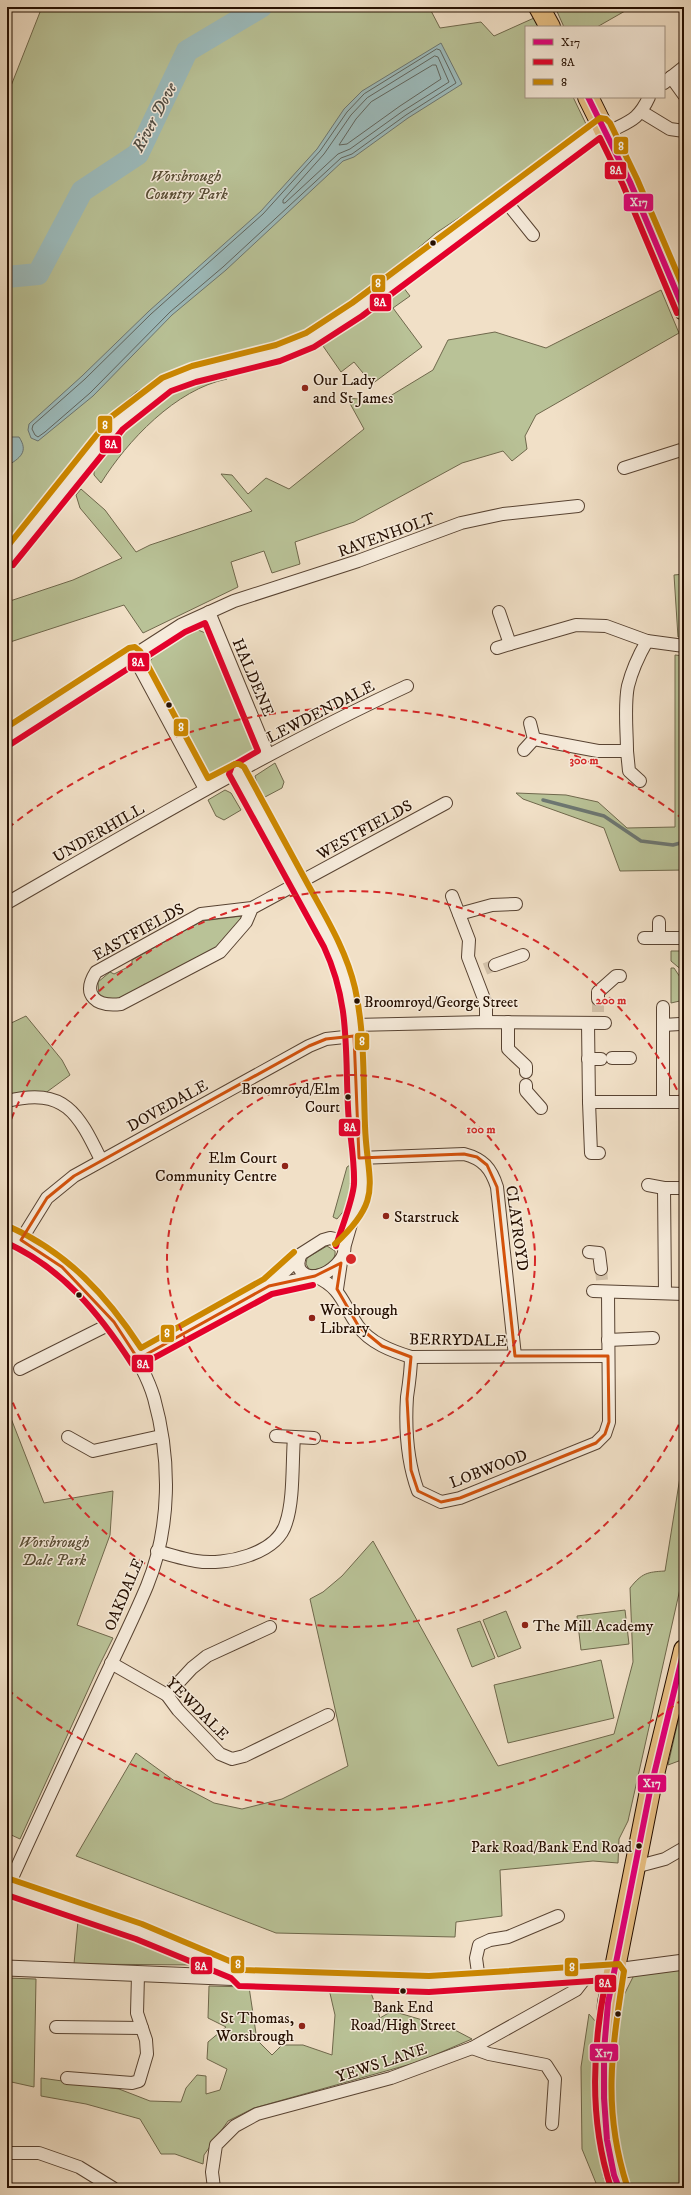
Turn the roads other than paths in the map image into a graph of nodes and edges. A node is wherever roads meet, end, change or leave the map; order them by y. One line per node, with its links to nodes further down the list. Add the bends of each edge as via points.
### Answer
1 (539, 7): 2 (highway)
2 (549, 26)
3 (684, 67): 4 (street)
4 (667, 80): 5 (street)
5 (684, 94)
6 (589, 98): 9 (highway)
7 (649, 98): 8 (street)
8 (642, 112): 9 (street, via 634,119); 10 (street, via 670,129)
9 (605, 129): 11 (main road); 13 (highway)
10 (684, 131)
11 (504, 199): 12 (street); 17 (main road, via 357,310 310,340 278,353 194,374 167,384 117,423)
12 (533, 235)
13 (684, 310)
14 (684, 449): 15 (street)
15 (624, 468)
16 (578, 506): 18 (street, RAVENHOLT, via 503,514 461,523 358,562 234,601)
17 (7, 560)
18 (209, 612): 24 (street, RAVENHOLT, via 181,625); 31 (street, HALDENE)
19 (499, 612): 21 (street)
20 (648, 641): 21 (street, via 606,626 576,625); 22 (street); 30 (street, via 634,666 628,688)
21 (510, 644): 23 (street)
22 (684, 646)
23 (497, 648)
24 (133, 655): 27 (street, RAVENHOLT); 34 (street)
25 (407, 686): 31 (street, LEWDENDALE, via 336,719)
26 (530, 723): 28 (street)
27 (7, 737)
28 (534, 739): 29 (street); 30 (street, via 598,751)
29 (524, 750)
30 (627, 752): 33 (street, via 629,770)
31 (268, 755): 32 (street, LEWDENDALE)
32 (237, 772): 34 (street, LEWDENDALE); 36 (street)
33 (640, 781)
34 (205, 789): 38 (street, UNDERHILL)
35 (446, 803): 36 (street, WESTFIELDS)
36 (298, 884): 40 (street, EASTFIELDS); 55 (street, via 342,967 350,997)
37 (452, 896): 41 (street)
38 (7, 903)
39 (516, 904): 41 (street, via 492,905)
40 (252, 908): 40 (street, EASTFIELDS, via 246,922 220,952 121,1004 108,1006 99,1003 92,996 90,981 96,972 201,914)
41 (459, 914): 47 (street, via 469,940 468,957)
42 (659, 922): 44 (street)
43 (644, 938): 44 (street)
44 (659, 938): 45 (street)
45 (684, 938)
46 (523, 955): 47 (street)
47 (484, 969): 51 (street)
48 (620, 976): 49 (street, via 616,976 598,992)
49 (598, 999)
50 (663, 1007): 54 (street)
51 (486, 1022): 52 (street, DOVEDALE); 55 (street, DOVEDALE)
52 (508, 1022): 57 (street, DOVEDALE, via 597,1020); 58 (street, via 508,1049 526,1066)
53 (680, 1024): 54 (street)
54 (663, 1025): 62 (street)
55 (354, 1031): 66 (street); 67 (street, DOVEDALE, via 309,1046)
56 (630, 1058): 57 (street)
57 (588, 1059): 61 (street)
58 (526, 1072)
59 (526, 1085): 64 (street, via 526,1091)
60 (7, 1101): 67 (street, via 45,1097 63,1103 75,1114)
61 (589, 1102): 62 (street); 65 (street, via 590,1153)
62 (663, 1102): 63 (street)
63 (684, 1102)
64 (541, 1108)
65 (600, 1153)
66 (359, 1158): 71 (street, via 361,1194); 88 (street, CLAYROYD, via 464,1154 477,1157 487,1165 497,1187)
67 (101, 1160): 74 (street, DOVEDALE, via 74,1176 47,1198)
68 (648, 1185): 69 (street)
69 (664, 1188): 70 (street); 83 (street)
70 (684, 1188)
71 (352, 1217): 73 (street); 75 (street)
72 (7, 1234): 74 (street, OAKDALE)
73 (330, 1238): 75 (street, via 339,1241); 77 (street, via 325,1238 304,1250)
74 (21, 1240): 85 (street, OAKDALE, via 62,1267 84,1287)
75 (344, 1248): 78 (street, via 345,1253)
76 (589, 1252): 80 (street, LOBWOOD, via 599,1252 601,1255)
77 (298, 1258): 79 (street, via 302,1272); 81 (street)
78 (341, 1262): 79 (street); 82 (street)
79 (313, 1277): 81 (street); 82 (street, BERRYDALE)
80 (601, 1285): 83 (street); 87 (street, LOBWOOD)
81 (269, 1286): 91 (street)
82 (337, 1289): 90 (street, BERRYDALE, via 359,1327 369,1337 395,1352)
83 (665, 1293): 84 (street)
84 (684, 1294)
85 (114, 1322): 91 (street, OAKDALE); 92 (street)
86 (653, 1338): 87 (street)
87 (608, 1340): 89 (street, LOBWOOD)
88 (515, 1356): 89 (street, BERRYDALE); 90 (street, BERRYDALE)
89 (608, 1356): 90 (street, LOBWOOD, via 609,1422 605,1434 596,1444 460,1498 441,1502 418,1491 410,1470 407,1435)
90 (411, 1357)
91 (138, 1360): 93 (street, OAKDALE, via 154,1397)
92 (20, 1369)
93 (161, 1436): 95 (street, via 93,1451); 98 (street, OAKDALE, via 167,1476 164,1523)
94 (276, 1436): 96 (street)
95 (68, 1437)
96 (294, 1437): 97 (street); 98 (street, via 289,1513 278,1538 269,1546 241,1558 221,1560 197,1561)
97 (314, 1438)
98 (158, 1551): 101 (street, OAKDALE, via 147,1585)
99 (270, 1627): 102 (street, via 207,1656 192,1668)
100 (684, 1650): 105 (highway, via 654,1772)
101 (111, 1663): 102 (street, YEWDALE); 106 (street, OAKDALE)
102 (168, 1696): 103 (street, YEWDALE, via 220,1754 232,1759)
103 (328, 1715)
104 (684, 1848): 105 (street, via 665,1860)
105 (635, 1867): 110 (highway)
106 (8, 1887): 113 (street, via 139,1932 236,1972)
107 (558, 1916): 114 (street, via 508,1937 479,1945 476,1958)
108 (684, 1962): 110 (street)
109 (7, 1968): 112 (street)
110 (616, 1971): 111 (street); 123 (highway, via 608,2003 604,2074 607,2140)
111 (585, 1973): 114 (street); 117 (street, YEWS LANE, via 580,1986)
112 (138, 1975): 113 (street); 116 (street, via 137,2013)
113 (240, 1978): 114 (street, via 387,1984)
114 (479, 1980)
115 (56, 2027): 116 (street)
116 (142, 2028): 118 (street, via 147,2054 139,2080 132,2083)
117 (472, 2048): 119 (street, via 489,2054 546,2065 555,2079); 122 (street, YEWS LANE, via 391,2078 257,2114 235,2126 216,2145 212,2172)
118 (67, 2078)
119 (552, 2124)
120 (7, 2153): 121 (street, via 39,2153 79,2167)
121 (113, 2188)
122 (214, 2188)
123 (619, 2188)

